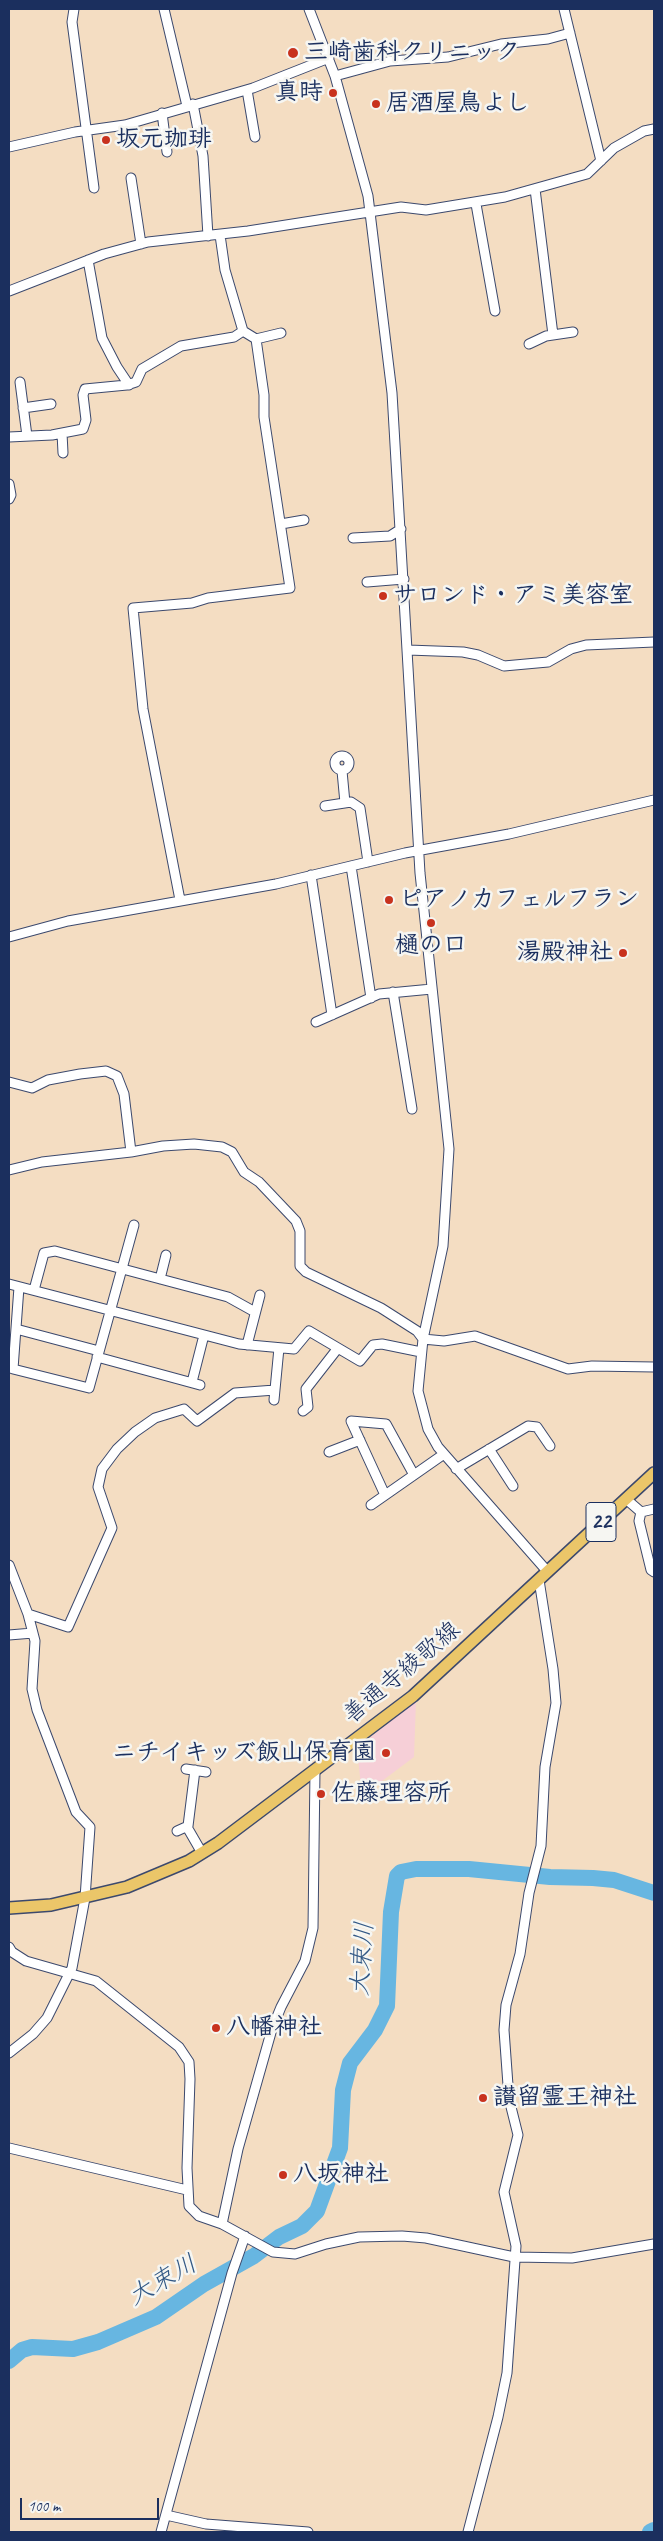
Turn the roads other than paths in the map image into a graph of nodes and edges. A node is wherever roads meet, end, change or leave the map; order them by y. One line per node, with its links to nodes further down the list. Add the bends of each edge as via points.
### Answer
1 (74, 9): 12 (street, via 72,22)
2 (164, 9): 9 (street)
3 (309, 9): 6 (street)
4 (564, 9): 5 (street)
5 (570, 33): 7 (street, via 501,44 448,57 390,61); 16 (street)
6 (329, 58): 7 (street); 8 (street)
7 (335, 76): 21 (street)
8 (247, 90): 9 (street); 13 (street)
9 (190, 105): 10 (street); 23 (street, via 203,161)
10 (162, 113): 12 (street, via 125,125); 15 (street)
11 (654, 130): 16 (street, via 644,131 614,148)
12 (85, 131): 14 (street); 18 (street)
13 (255, 137)
14 (9, 147)
15 (167, 152)
16 (601, 161): 19 (street, via 587,174)
17 (131, 178): 24 (street)
18 (94, 188)
19 (534, 189): 20 (street); 31 (street)
20 (476, 204): 21 (street, via 426,210 401,207); 27 (street)
21 (370, 211): 22 (street); 46 (street, via 392,393)
22 (220, 235): 23 (street); 28 (street)
23 (208, 236): 24 (street)
24 (141, 244): 25 (street)
25 (88, 260): 26 (street); 35 (street, via 102,338)
26 (9, 291)
27 (495, 311)
28 (243, 331): 32 (street); 35 (street, via 234,337 181,346 142,369 136,382)
29 (281, 332): 32 (street)
30 (573, 332): 31 (street)
31 (553, 335): 33 (street)
32 (256, 339): 45 (street, via 264,417)
33 (529, 344)
34 (20, 382): 37 (street)
35 (129, 385): 38 (street, via 85,389 84,429)
36 (51, 404): 37 (street)
37 (23, 408): 39 (street)
38 (62, 434): 39 (street); 41 (street)
39 (27, 436): 40 (street)
40 (9, 437)
41 (63, 453)
42 (9, 484): 43 (street)
43 (9, 499)
44 (304, 520): 45 (street)
45 (281, 524): 60 (street, via 290,588 133,608 143,709)
46 (401, 529): 47 (street, via 390,536); 48 (street)
47 (353, 538)
48 (404, 579): 49 (street); 51 (street)
49 (368, 582)
50 (654, 642): 51 (street, via 586,645 548,662 504,666 462,652)
51 (408, 650): 56 (street)
52 (342, 770): 54 (street)
53 (654, 800): 56 (street, via 509,834)
54 (345, 803): 55 (street); 57 (street, via 351,802 360,808)
55 (325, 806)
56 (418, 850): 57 (street); 62 (street)
57 (368, 862): 58 (street)
58 (351, 866): 59 (street); 64 (street)
59 (311, 875): 60 (street, via 241,891); 65 (street)
60 (180, 900): 61 (street, via 68,921)
61 (9, 937)
62 (432, 989): 63 (street); 83 (street, via 449,1149 443,1246)
63 (393, 992): 64 (street); 68 (street)
64 (371, 998): 65 (street)
65 (332, 1015): 66 (street)
66 (316, 1022)
67 (9, 1082): 69 (street, via 32,1088 48,1080 80,1074 106,1071 118,1076 124,1094)
68 (412, 1109)
69 (132, 1152): 70 (street, via 42,1162); 83 (street, via 194,1144 222,1147 232,1152 244,1172 259,1182 296,1221 300,1231 300,1266 306,1272 381,1308 417,1331)
70 (9, 1170)
71 (134, 1225): 73 (street)
72 (166, 1255): 74 (street)
73 (122, 1269): 74 (street); 77 (street, via 55,1252 44,1253); 79 (street)
74 (160, 1279): 80 (street, via 228,1296)
75 (9, 1284): 76 (street)
76 (19, 1286): 77 (street); 81 (street)
77 (34, 1290): 79 (street)
78 (260, 1295): 80 (street)
79 (110, 1310): 82 (street); 88 (street)
80 (255, 1312): 84 (street)
81 (16, 1329): 88 (street); 88 (street, via 13,1369 89,1388)
82 (204, 1335): 84 (street); 88 (street, via 196,1384)
83 (423, 1339): 87 (street); 89 (street, via 444,1341 475,1336 568,1369)
84 (247, 1345): 85 (street)
85 (279, 1348): 86 (street, via 294,1350 310,1331); 90 (street)
86 (338, 1348): 87 (street, via 360,1361 373,1346 382,1344); 92 (street, via 306,1389 308,1407)
87 (421, 1352): 97 (street, via 418,1391 421,1410 428,1429)
88 (98, 1354)
89 (654, 1367)
90 (275, 1390): 91 (street); 111 (street, via 235,1393 197,1420 184,1409 141,1423 110,1451 98,1487 112,1528 86,1577 72,1629)
91 (274, 1400)
92 (303, 1411)
93 (360, 1440): 96 (street); 100 (street, via 352,1421 386,1424); 102 (street)
94 (550, 1446): 95 (street, via 537,1427 528,1426)
95 (489, 1449): 98 (street); 101 (street)
96 (329, 1452)
97 (444, 1454): 98 (street); 100 (street)
98 (456, 1469): 108 (street)
99 (654, 1472): 103 (main road, 善通寺綾歌線 / 22)
100 (414, 1475): 102 (street)
101 (513, 1486)
102 (385, 1495): 104 (street)
103 (626, 1499): 106 (street); 108 (main road, 善通寺綾歌線 / 22)
104 (371, 1505)
105 (654, 1509): 106 (street)
106 (641, 1512): 109 (street, via 640,1521)
107 (9, 1565): 111 (street)
108 (547, 1571): 110 (main road, 善通寺綾歌線 / 22)
109 (654, 1572)
110 (539, 1580): 114 (main road, 善通寺綾歌線 / 22, via 413,1696); 129 (street, via 556,1703 546,1767 541,1846 520,1954 506,2005 504,2030 509,2099 518,2135 504,2192 514,2233)
111 (28, 1614): 112 (street)
112 (33, 1633): 113 (street); 119 (street, via 32,1689 37,1710 76,1812 90,1827)
113 (9, 1635)
114 (315, 1770): 118 (main road, 善通寺綾歌線 / 22); 126 (street, via 313,1928 305,1961 272,2029 238,2149)
115 (206, 1772): 116 (street, via 190,1770)
116 (187, 1826): 117 (street); 118 (street)
117 (177, 1831)
118 (202, 1853): 119 (main road, 善通寺綾歌線 / 22, via 155,1877)
119 (85, 1898): 120 (main road, 善通寺綾歌線 / 22); 122 (street)
120 (9, 1908)
121 (9, 1947): 122 (street, via 26,1962)
122 (69, 1974): 123 (street, via 47,2018); 125 (street, via 96,1981 179,2047 189,2062)
123 (9, 2053)
124 (9, 2148): 125 (street)
125 (187, 2190): 126 (street, via 189,2206 199,2216)
126 (222, 2224): 127 (street)
127 (245, 2236): 129 (street, via 273,2252 294,2254 359,2237 402,2236); 130 (street, via 232,2272)
128 (654, 2244): 129 (street, via 572,2258)
129 (514, 2257): 133 (street, via 507,2373)
130 (166, 2516): 131 (street); 132 (street, via 206,2524)
131 (161, 2532)
132 (308, 2532)
133 (468, 2532)

